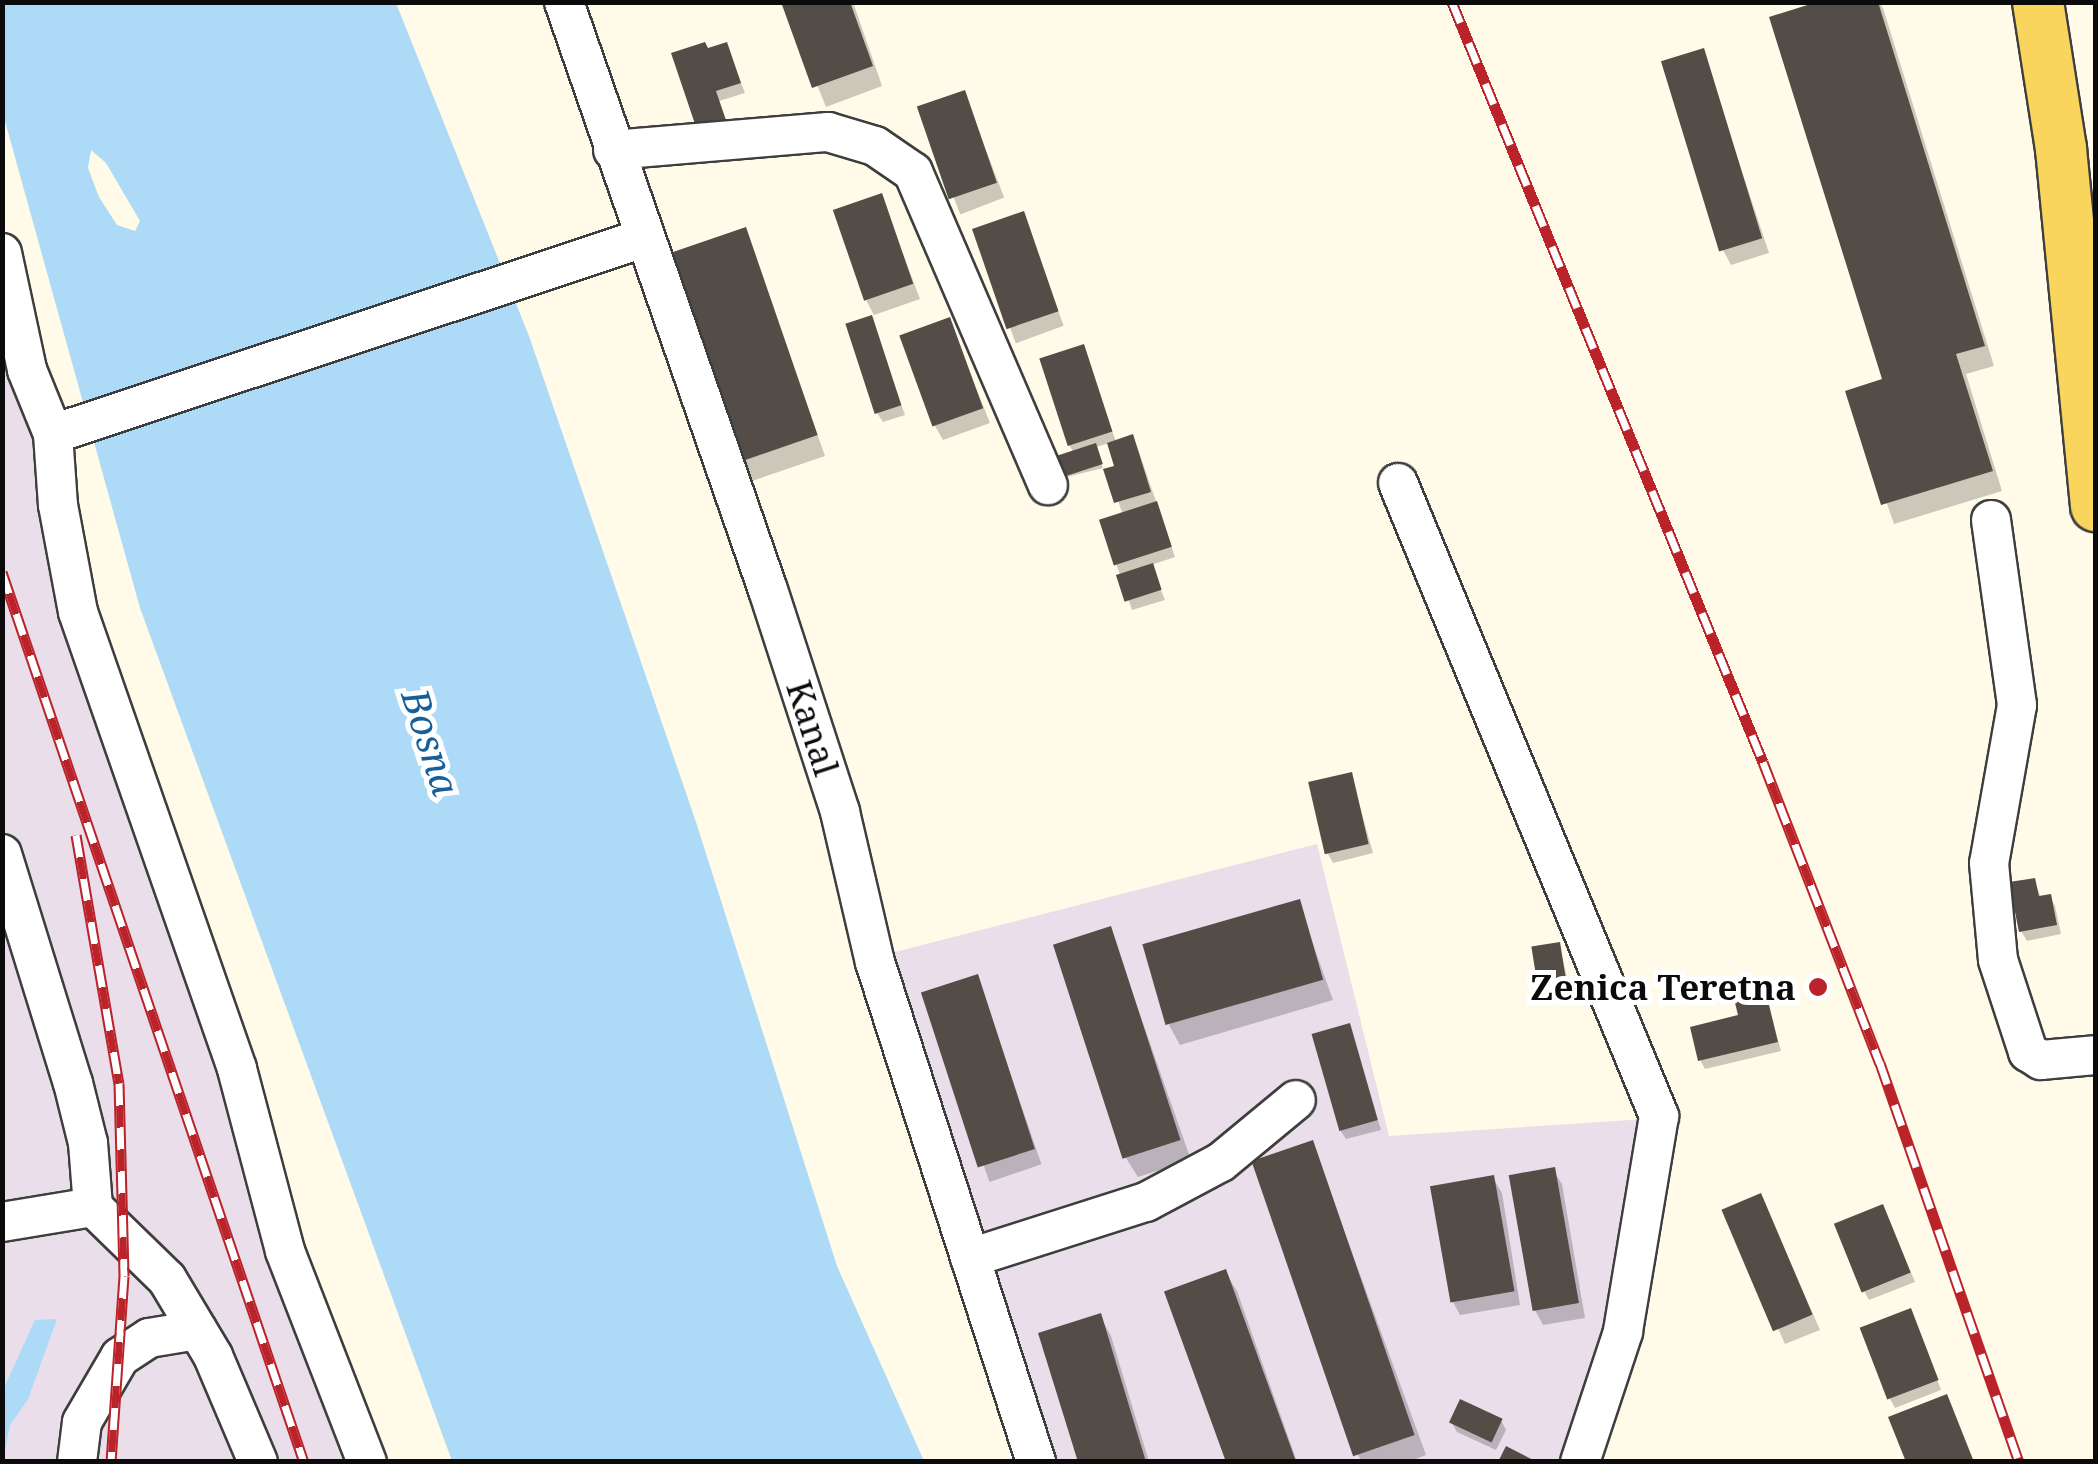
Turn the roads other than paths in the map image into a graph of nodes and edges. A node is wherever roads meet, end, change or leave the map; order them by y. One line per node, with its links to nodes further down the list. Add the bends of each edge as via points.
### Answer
1 (564, 2): 3 (street, Kanal)
2 (2038, 2): 9 (main road, via 2061,149)
3 (614, 150): 4 (street, Kanal); 8 (street, via 828,132 876,146 913,172)
4 (644, 238): 6 (street); 16 (street, Kanal, via 840,812 875,962)
5 (2, 254): 6 (street, via 27,370)
6 (63, 432): 20 (street, via 78,612 237,1069 285,1251)
7 (1398, 484): 22 (street, via 1660,1116 1623,1332)
8 (1048, 485)
9 (2096, 506)
10 (1991, 520): 12 (street, via 2017,704 1989,864 1998,960 2028,1052 2041,1060)
11 (2, 854): 14 (street, via 73,1082 88,1143)
12 (2096, 1055)
13 (1296, 1100): 16 (street, via 1221,1162 1146,1202)
14 (93, 1207): 15 (street); 17 (street, via 167,1278)
15 (2, 1222)
16 (970, 1258): 21 (street, Kanal)
17 (197, 1330): 18 (street, via 150,1338 120,1357 82,1422); 19 (street)
18 (77, 1462)
19 (258, 1462)
20 (367, 1462)
21 (1036, 1462)
22 (1580, 1462)

